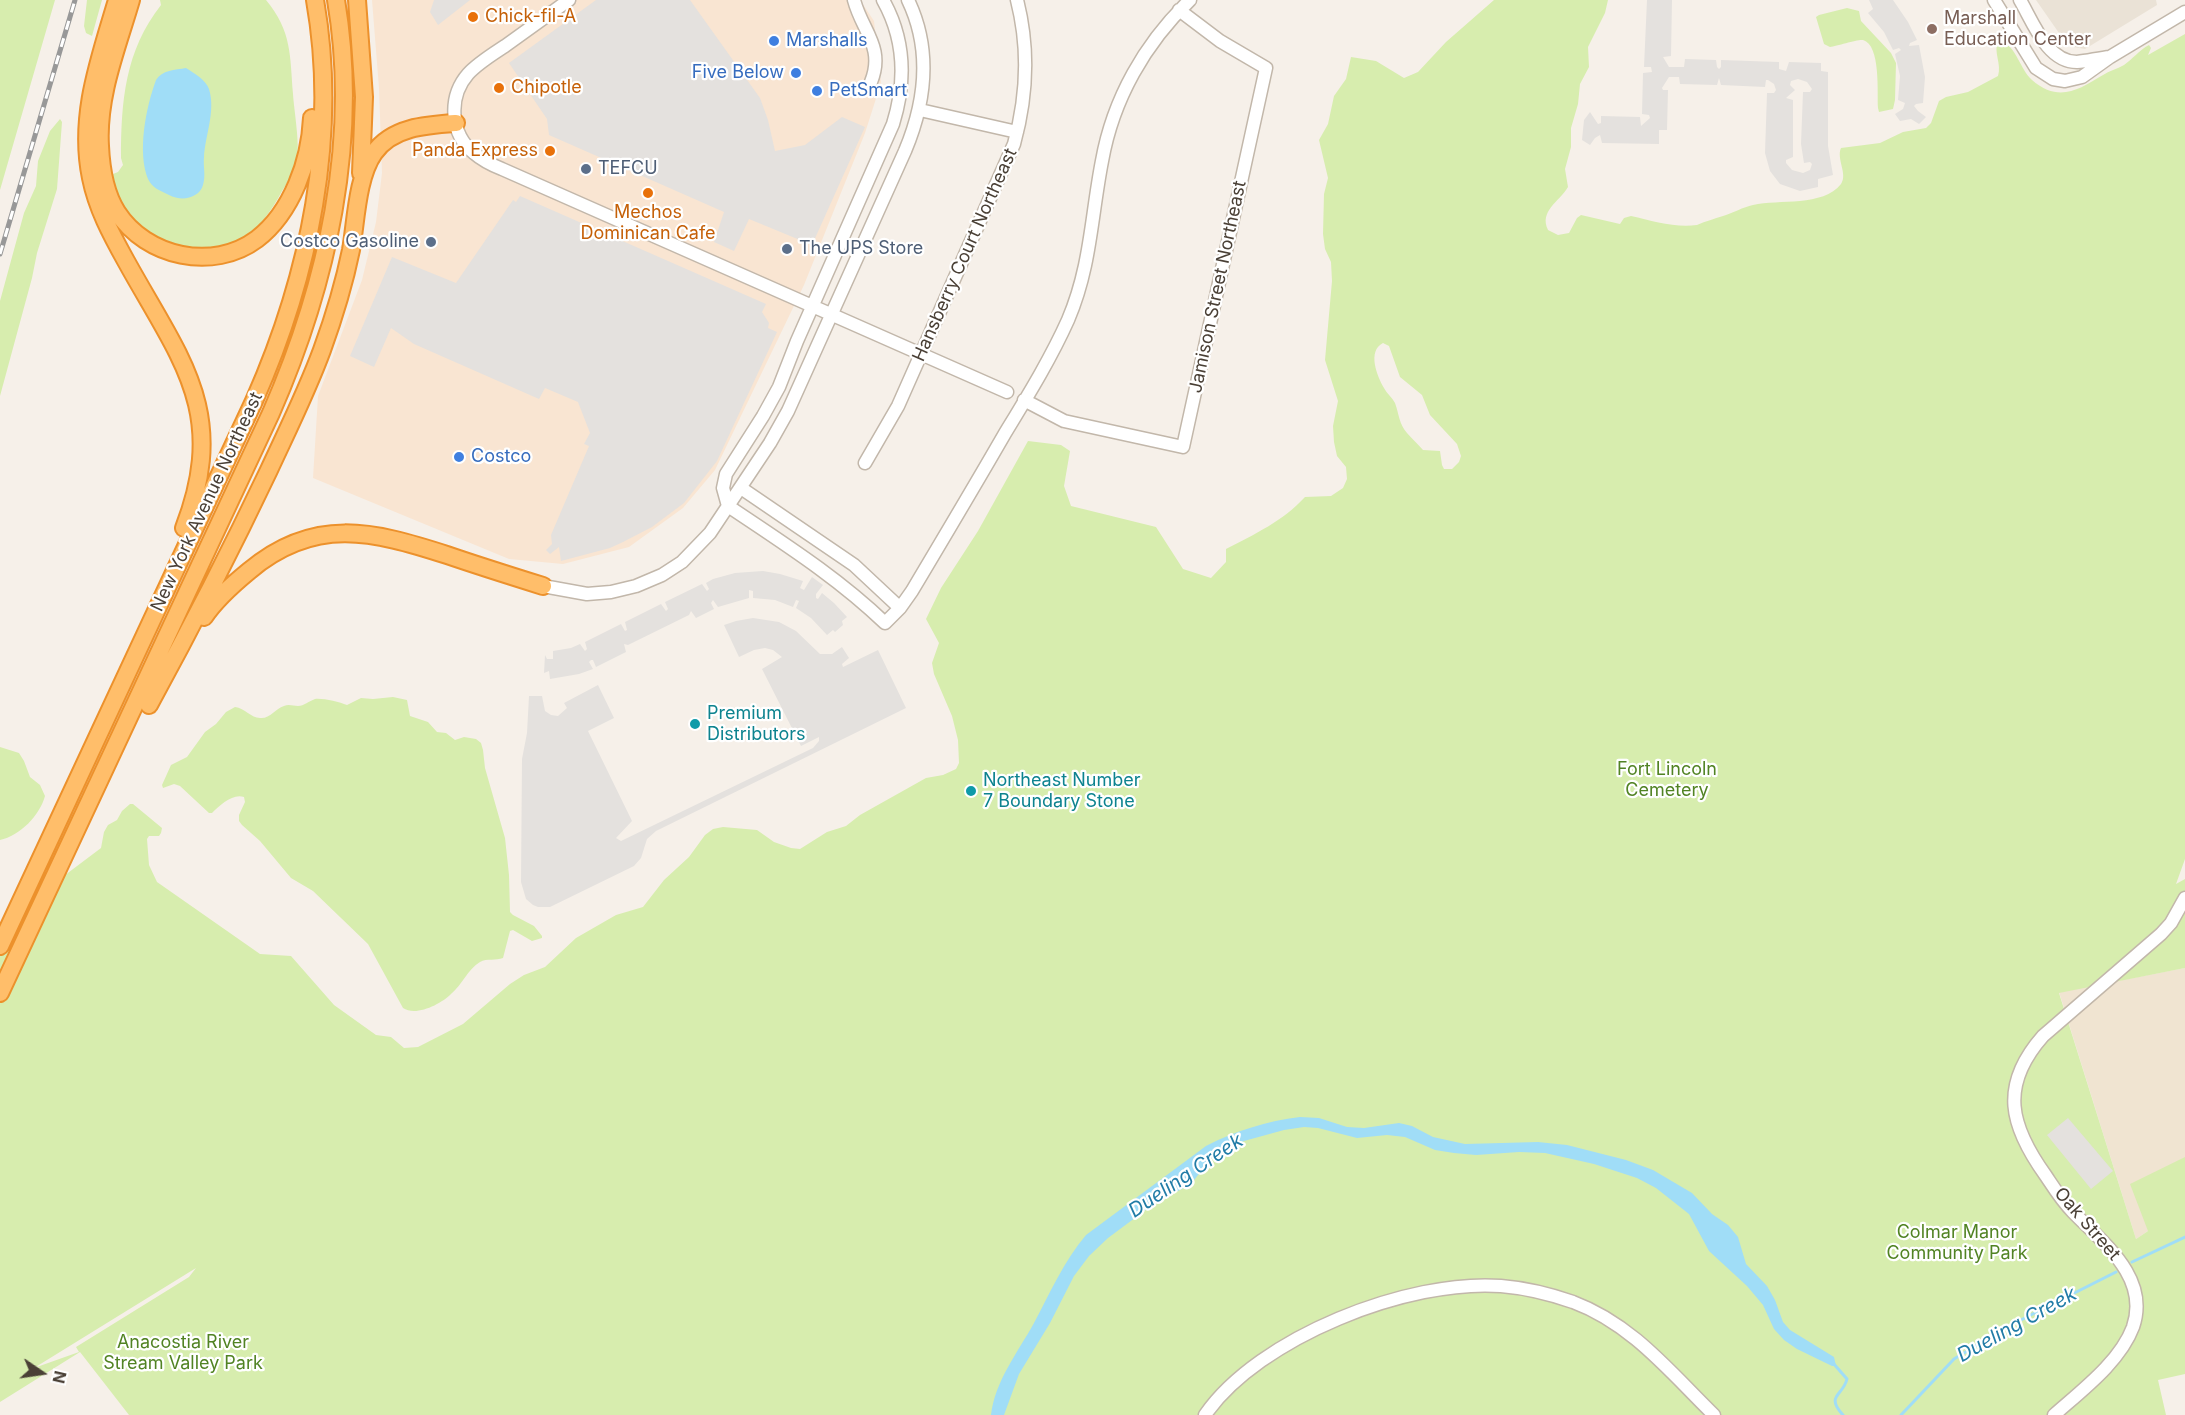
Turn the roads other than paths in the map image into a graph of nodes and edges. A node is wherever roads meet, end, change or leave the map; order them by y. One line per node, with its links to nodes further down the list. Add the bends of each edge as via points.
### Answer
1 (117, 0): 33 (highway, via 88,107 90,177 107,227 188,375 198,403 202,433 200,477 191,509)
2 (130, 0): 3 (highway, via 101,110 100,149 107,191 124,221 149,242 176,254 206,257 237,250 256,240 281,212 301,174 311,123)
3 (308, 0)
4 (315, 0): 33 (highway, New York Avenue Northeast, via 322,127 314,204 299,279 264,377)
5 (336, 0): 35 (highway, New York Avenue Northeast, via 342,68 341,143 333,216 312,305 271,412)
6 (357, 0): 22 (highway, via 364,97)
7 (569, 0): 20 (street, via 469,73 456,97)
8 (854, 0): 18 (street, via 874,47 876,62)
9 (883, 0): 23 (street, via 900,43 900,101 889,135)
10 (908, 0): 19 (street, via 923,54)
11 (1017, 0): 21 (street, Hansberry Court Northeast, via 1025,67)
12 (1190, 0): 15 (street)
13 (1994, 0): 17 (street, via 2036,68 2053,80 2082,77)
14 (2020, 0): 17 (street, via 2057,56 2081,62)
15 (1179, 10): 27 (street, via 1146,52 1117,108 1102,161 1090,246 1077,296 1052,353); 27 (street, Jamison Street Northeast, via 1220,41 1266,68 1183,447 1064,421)
16 (2185, 12): 17 (street)
17 (2110, 57)
18 (871, 82)
19 (920, 110): 21 (street); 24 (street)
20 (456, 123): 22 (highway, via 407,130 389,138 370,160); 23 (street, via 469,149 491,164)
21 (1017, 132): 25 (street, Hansberry Court Northeast, via 997,187)
22 (360, 195): 34 (highway, via 343,282 316,365 251,508)
23 (812, 305): 24 (street); 30 (street, via 774,397 726,474 723,488)
24 (832, 314): 25 (street); 29 (street, via 788,411)
25 (921, 354): 26 (street); 28 (street, Hansberry Court Northeast, via 898,406)
26 (1007, 392)
27 (1024, 400): 32 (street)
28 (865, 463)
29 (741, 488): 30 (street); 32 (street, via 854,565)
30 (728, 506): 31 (street, via 691,553 648,582 587,594); 32 (street, via 831,575 885,623)
31 (543, 586): 34 (highway, via 377,535 341,533 306,539 264,559 214,603)
32 (900, 608)
33 (130, 666): 37 (highway, New York Avenue Northeast)
34 (149, 705): 35 (highway)
35 (89, 801): 38 (highway, New York Avenue Northeast)
36 (2185, 898): 41 (street, Oak Street, via 2162,934 2043,1036 2025,1060 2015,1087 2016,1119 2026,1148 2061,1198 2122,1263 2136,1303 2130,1334 2100,1373)
37 (0, 946)
38 (0, 993)
39 (1205, 1415): 40 (street, via 1237,1380 1259,1363 1332,1322 1412,1295 1499,1286 1574,1302 1621,1326)
40 (1714, 1415)
41 (2054, 1415)

